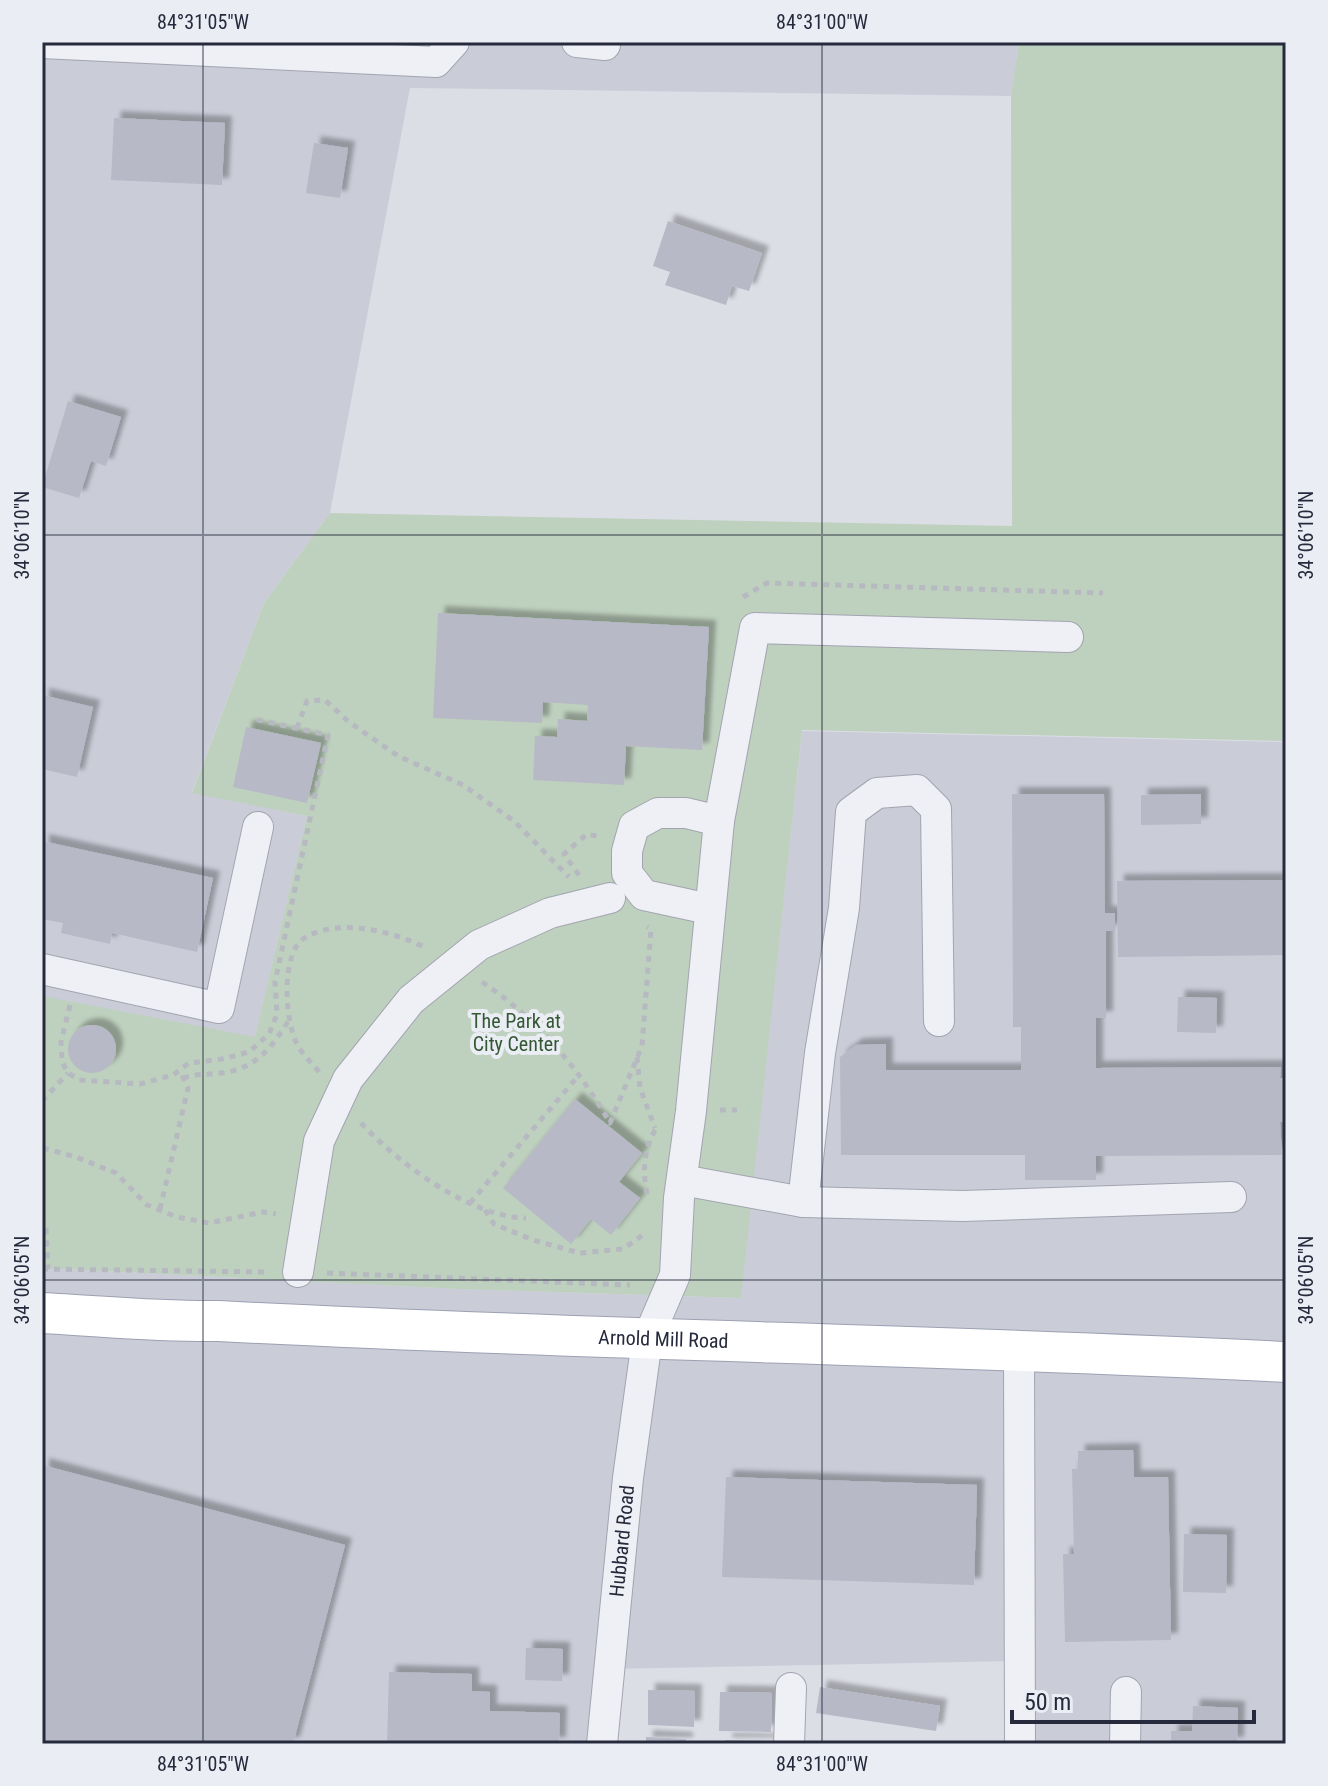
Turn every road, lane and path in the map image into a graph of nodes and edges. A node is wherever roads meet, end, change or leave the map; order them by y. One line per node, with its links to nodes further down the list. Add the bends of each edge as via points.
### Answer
1 (454, 42): 4 (street, via 436,62)
2 (577, 42): 3 (street)
3 (605, 42)
4 (42, 43)
5 (1068, 637): 7 (street, via 755,628)
6 (297, 728): 10 (path, via 307,701 325,700 398,756 463,785 514,821)
7 (719, 821): 12 (street); 12 (street, via 658,813 634,826 627,851 627,873 644,895)
8 (258, 827): 13 (street, via 219,1008)
9 (603, 838): 11 (path, via 587,834 564,854)
10 (570, 878)
11 (598, 892): 34 (street, via 479,945 411,1000 348,1079 319,1141)
12 (709, 909): 23 (street, Hubbard Road)
13 (42, 969)
14 (289, 1020): 20 (path, via 269,1051 257,1059 229,1072)
15 (939, 1021): 29 (street, via 936,809 917,790 877,793 851,812 844,908)
16 (637, 1057): 24 (path, via 640,1088)
17 (180, 1071): 20 (path)
18 (68, 1073): 21 (path)
19 (579, 1075): 30 (path)
20 (183, 1078): 31 (path, via 188,1088)
21 (42, 1101)
22 (737, 1110): 23 (path)
23 (691, 1111): 24 (path, via 664,1116); 26 (street, Hubbard Road)
24 (656, 1129): 28 (path, via 649,1139 643,1176)
25 (42, 1147): 31 (path, via 116,1173 147,1205)
26 (682, 1180): 29 (street); 40 (street, Hubbard Road, via 675,1275)
27 (1231, 1197): 29 (street, via 963,1206)
28 (648, 1202)
29 (803, 1202)
30 (470, 1203)
31 (160, 1209): 34 (path, via 209,1223 263,1212)
32 (484, 1209): 35 (path, via 494,1224 580,1253 623,1249 644,1236)
33 (42, 1217): 36 (path)
34 (305, 1217): 37 (street)
35 (647, 1225)
36 (45, 1269): 37 (path)
37 (298, 1272): 38 (path)
38 (630, 1285)
39 (42, 1313): 40 (main road, Arnold Mill Road)
40 (647, 1340): 41 (main road, Arnold Mill Road); 45 (street, Hubbard Road)
41 (1019, 1350): 42 (main road, Arnold Mill Road); 48 (street)
42 (1286, 1362)
43 (791, 1688): 46 (street)
44 (1126, 1692): 49 (street)
45 (602, 1744)
46 (789, 1744): 47 (street)
47 (806, 1744)
48 (1020, 1744)
49 (1125, 1744)

